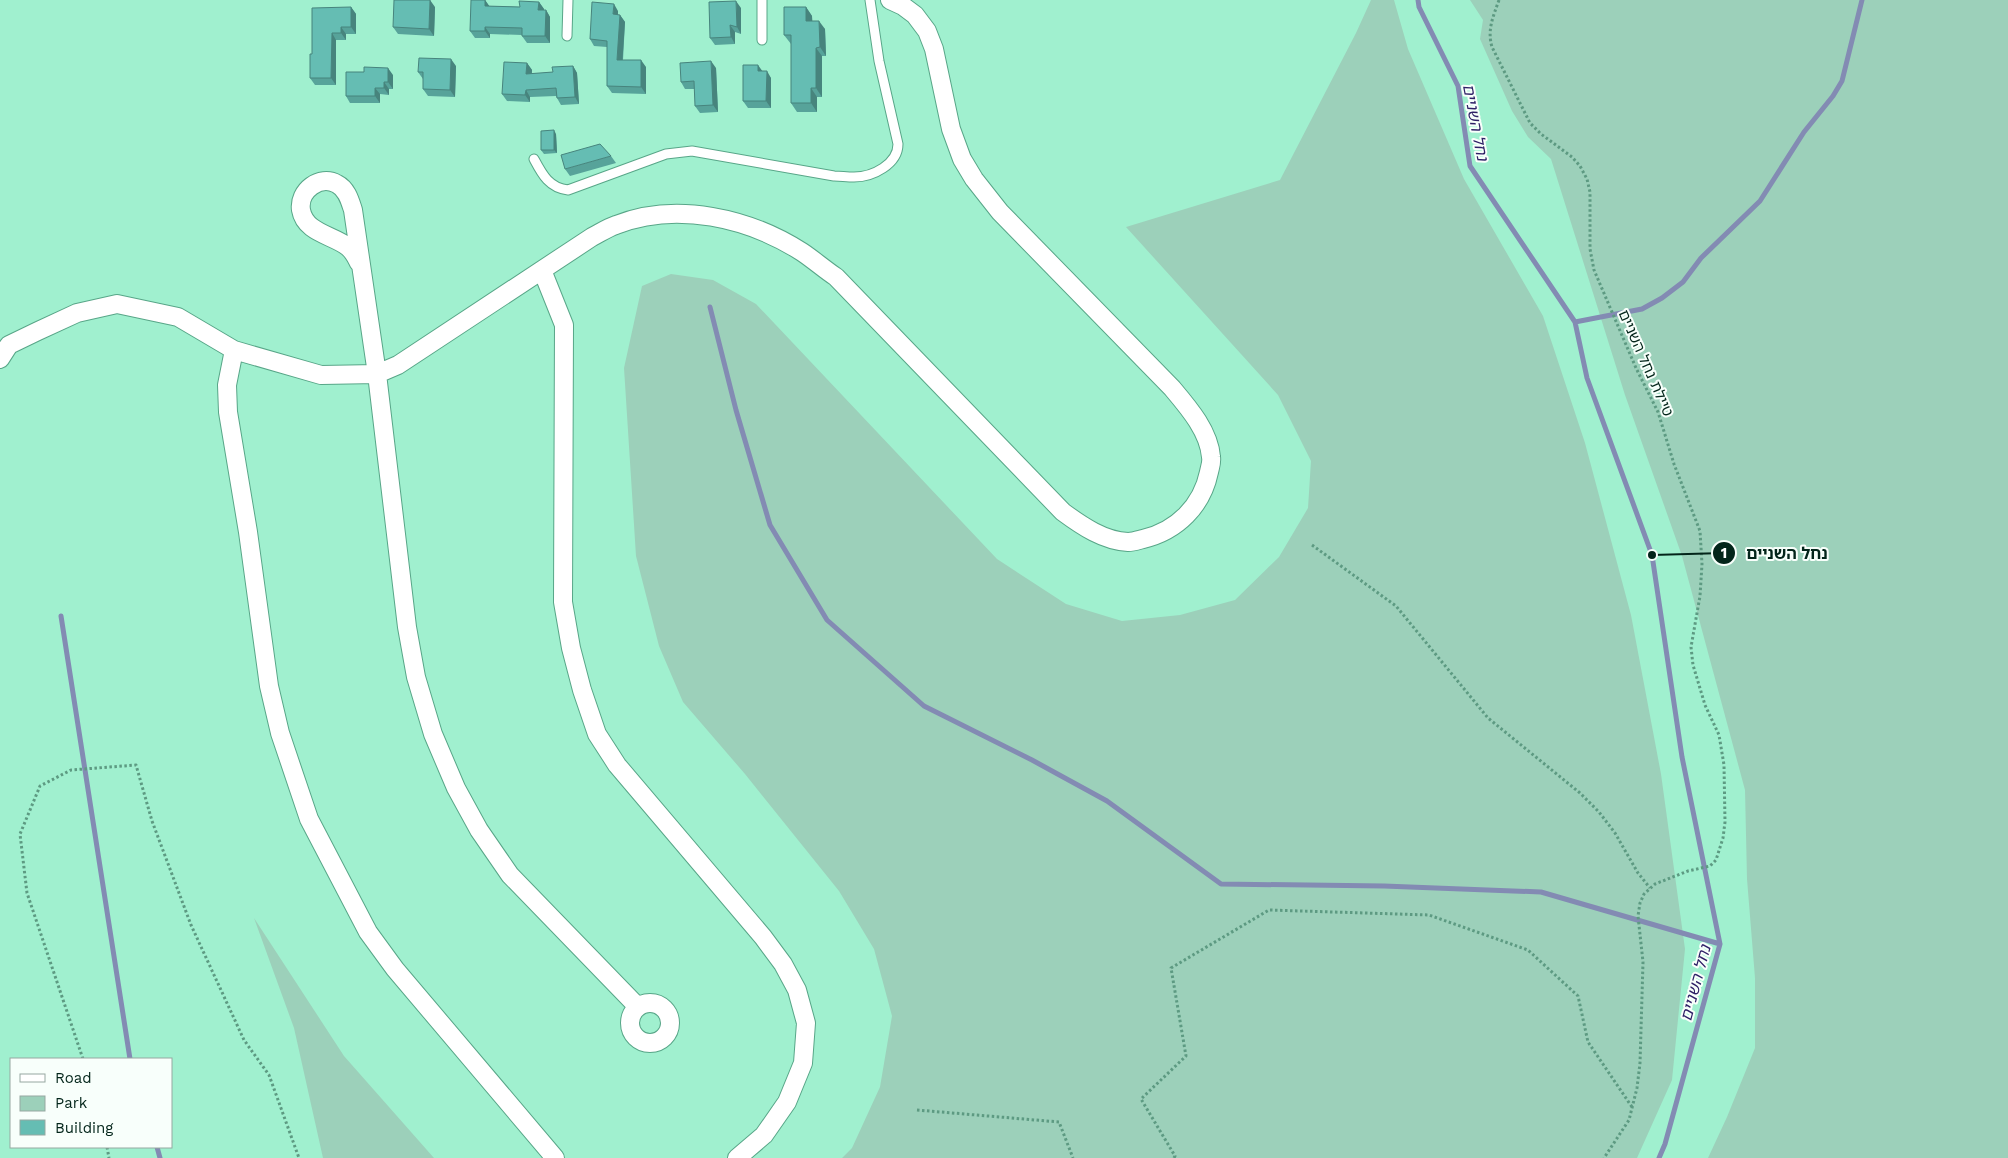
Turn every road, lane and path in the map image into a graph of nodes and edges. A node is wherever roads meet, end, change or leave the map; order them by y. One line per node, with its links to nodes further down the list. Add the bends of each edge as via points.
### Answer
1 (568, 0): 6 (lane)
2 (762, 0): 7 (lane)
3 (870, 0): 8 (lane, via 879,61 898,144 894,159 880,170 854,177 834,176 692,151 666,154 568,190 557,189 544,178)
4 (890, 0): 10 (street, via 915,15 927,31 934,49 951,129 962,159 974,179 1000,212 1172,388 1188,406 1205,435 1212,458 1206,484 1194,508 1176,526 1156,536 1129,542 1084,528 1063,512 836,278 802,252 764,232 728,220 689,214 654,215 616,224)
5 (1499, 0): 15 (path, טיילת נחל השניים, via 1490,26 1492,48 1530,123 1572,157 1587,179 1594,270 1658,412 1700,531 1700,596 1691,647 1693,665 1722,749 1725,822 1720,850 1713,863 1663,880)
6 (567, 36)
7 (762, 40)
8 (534, 159)
9 (359, 263): 9 (street, via 353,210 345,191 330,182 310,187 301,200 303,216 314,229 349,248); 13 (street)
10 (542, 270): 13 (street, via 398,365); 22 (street, via 564,325 563,602 571,648 597,734 617,765 783,964 797,990 806,1023 803,1063 787,1102 764,1135)
11 (234, 350): 12 (street, via 178,317 117,304 77,313 38,331 9,345); 13 (street, via 321,375); 21 (street, via 227,385 228,412 269,686 280,733 309,819 368,932)
12 (0, 359)
13 (377, 374): 16 (street, via 407,627 416,677 437,743 474,822 510,875)
14 (1312, 545): 15 (path, via 1396,606 1488,718 1593,806)
15 (1650, 888): 18 (path, via 1640,903 1638,916 1643,962 1642,1005 1640,1063)
16 (638, 1007)
17 (83, 1058): 20 (path, via 27,893 20,834 40,786 71,770 136,765 152,821 191,924 244,1040 269,1075)
18 (1633, 1108): 24 (path, via 1588,1042 1578,996 1528,950 1429,915 1269,910 1171,968 1186,1056 1141,1099 1176,1156); 25 (path, via 1622,1132)
19 (918, 1110): 23 (path, via 1059,1122)
20 (299, 1158)
21 (555, 1158)
22 (737, 1158)
23 (1073, 1158)
24 (1174, 1158)
25 (1604, 1158)

